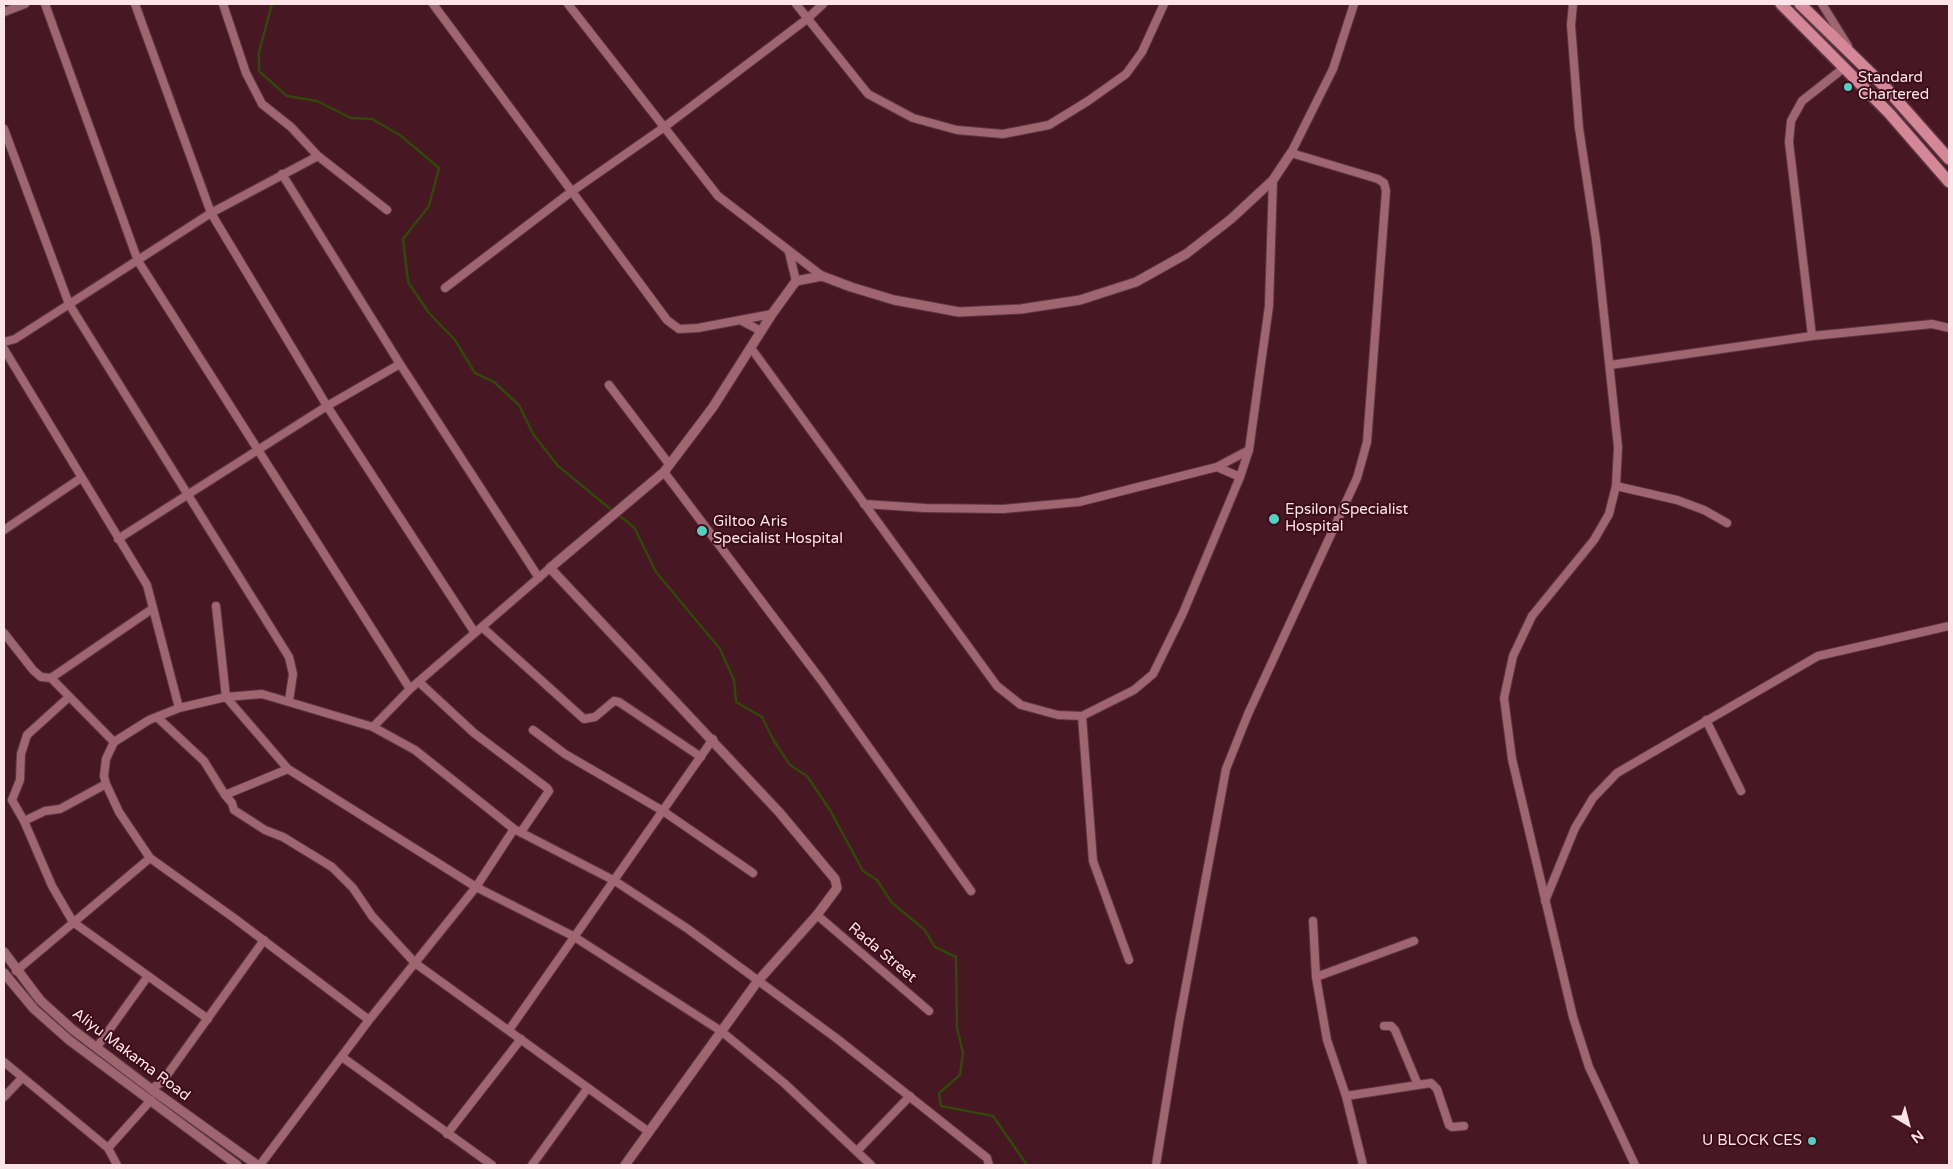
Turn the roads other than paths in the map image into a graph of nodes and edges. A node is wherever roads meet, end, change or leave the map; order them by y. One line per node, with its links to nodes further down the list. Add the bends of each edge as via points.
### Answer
1 (25, 4): 15 (street)
2 (46, 4): 31 (street)
3 (136, 4): 29 (street)
4 (223, 4): 22 (street, via 246,73 262,104 291,127)
5 (433, 4): 27 (street)
6 (568, 4): 19 (street)
7 (796, 4): 16 (street)
8 (823, 4): 16 (street)
9 (1164, 4): 16 (street, via 1142,52 1126,74 1049,125 1003,134 957,130 913,118 868,94)
10 (1354, 4): 21 (street, via 1333,69)
11 (1573, 4): 45 (street, via 1571,25 1579,128)
12 (1780, 4): 18 (main road)
13 (1800, 4): 17 (main road)
14 (1822, 4): 17 (street)
15 (4, 12)
16 (807, 19): 19 (street)
17 (1853, 54): 23 (main road)
18 (1845, 67): 26 (main road); 40 (street, via 1802,101 1791,122 1789,142)
19 (663, 128): 27 (street); 30 (street, via 718,196)
20 (4, 129): 35 (street)
21 (1291, 153): 25 (street); 142 (street, via 1378,179 1386,191 1368,442 1357,478 1248,714 1226,769 1178,1023)
22 (318, 156): 24 (street); 28 (street)
23 (1949, 159)
24 (282, 174): 29 (street); 44 (street)
25 (1273, 180): 32 (street, via 1186,254 1136,282 1080,300 1021,309 959,312 894,300); 49 (street, via 1269,306)
26 (1949, 182)
27 (571, 192): 34 (street); 37 (street, via 667,320 679,330)
28 (386, 210)
29 (210, 213): 31 (street); 47 (street)
30 (789, 252): 32 (street); 33 (street)
31 (138, 261): 35 (street); 48 (street)
32 (822, 276): 33 (street)
33 (796, 281): 36 (street)
34 (446, 288)
35 (69, 304): 41 (street, via 15,339); 55 (street)
36 (772, 314): 37 (street); 39 (street)
37 (740, 320): 39 (street)
38 (1949, 328): 40 (street, via 1932,324)
39 (761, 331): 42 (street)
40 (1812, 336): 45 (street)
41 (4, 342)
42 (751, 348): 51 (street); 56 (street)
43 (4, 349): 53 (street)
44 (400, 364): 47 (street); 61 (street)
45 (1610, 365): 54 (street, via 1618,447)
46 (609, 385): 51 (street)
47 (327, 406): 48 (street); 66 (street)
48 (257, 450): 55 (street); 70 (street)
49 (1249, 450): 50 (street); 52 (street)
50 (1217, 467): 52 (street); 56 (street, via 1079,502 1003,509)
51 (666, 468): 60 (street); 95 (street)
52 (1240, 477): 75 (street, via 1183,613 1153,674 1134,690)
53 (81, 478): 58 (street); 59 (street)
54 (1616, 486): 57 (street, via 1677,500 1704,510); 96 (street, via 1609,514 1594,540 1532,616 1513,656 1504,698 1512,759)
55 (187, 495): 59 (street); 73 (street, via 289,657 293,674)
56 (864, 504): 75 (street, via 997,686 1022,706 1058,715)
57 (1727, 524)
58 (4, 530)
59 (118, 539): 63 (street, via 147,585)
60 (550, 568): 61 (street); 80 (street)
61 (538, 578): 65 (street)
62 (216, 606): 72 (street)
63 (152, 609): 68 (street); 74 (street)
64 (1949, 626): 77 (street, via 1818,656)
65 (482, 627): 66 (street); 82 (street, via 584,719 595,717 614,701 619,702)
66 (475, 633): 69 (street)
67 (4, 634): 68 (street, via 40,677)
68 (51, 678): 71 (street)
69 (419, 682): 70 (street); 90 (street, via 474,733 549,791)
70 (410, 689): 78 (street)
71 (70, 697): 81 (street); 87 (street, via 27,734 21,754 20,780)
72 (226, 697): 73 (street, via 262,694); 74 (street); 83 (street)
73 (289, 700): 78 (street)
74 (179, 708): 76 (street)
75 (1082, 716): 104 (street, via 1093,861)
76 (157, 717): 81 (street); 86 (street, via 204,761)
77 (1706, 720): 85 (street); 96 (street, via 1617,774 1594,798 1575,828)
78 (373, 727): 90 (street, via 415,750)
79 (533, 730): 88 (street, via 565,754)
80 (713, 739): 82 (street); 97 (street, via 834,879 837,888)
81 (114, 742): 84 (street, via 106,759)
82 (701, 757): 88 (street)
83 (288, 769): 86 (street); 94 (street)
84 (106, 784): 89 (street, via 60,809 45,811); 91 (street)
85 (1741, 791)
86 (224, 796): 105 (street, via 244,817 332,867)
87 (8, 800): 89 (street)
88 (663, 811): 92 (street); 93 (street)
89 (24, 821): 99 (street, via 52,886)
90 (517, 831): 93 (street); 94 (street)
91 (150, 858): 99 (street); 101 (street)
92 (753, 873)
93 (615, 881): 100 (street); 110 (street)
94 (476, 887): 100 (street); 105 (street)
95 (971, 891)
96 (1545, 900): 144 (street, via 1589,1067)
97 (817, 915): 110 (street); 111 (street, Rada Street)
98 (1313, 921): 109 (street)
99 (73, 922): 106 (street); 108 (street)
100 (573, 936): 115 (street); 116 (street)
101 (264, 940): 112 (street); 113 (street)
102 (1414, 941): 109 (street)
103 (4, 952): 106 (street, Aliyu Makama Road)
104 (1129, 960)
105 (415, 964): 113 (street); 115 (street)
106 (16, 971): 118 (street, Aliyu Makama Road, via 40,1000)
107 (4, 973): 128 (street, Aliyu Makama Road, via 34,1009)
108 (148, 976): 112 (street); 118 (street)
109 (1316, 978): 126 (street, via 1327,1040)
110 (757, 982): 116 (street); 125 (street)
111 (929, 1011)
112 (208, 1019): 124 (street, via 162,1082)
113 (369, 1020): 119 (street)
114 (1384, 1026): 122 (street, via 1395,1030)
115 (509, 1030): 117 (street)
116 (721, 1031): 130 (street); 133 (street, via 784,1083)
117 (521, 1039): 123 (street); 131 (street)
118 (97, 1047): 124 (street, Aliyu Makama Road)
119 (342, 1057): 131 (street); 136 (street)
120 (4, 1062): 121 (street)
121 (22, 1078): 127 (street); 132 (street)
122 (1418, 1085): 126 (street); 129 (street, via 1435,1085 1447,1122 1452,1127)
123 (587, 1089): 130 (street); 138 (street)
124 (151, 1090): 136 (street, Aliyu Makama Road)
125 (910, 1096): 133 (street); 141 (street, via 987,1158)
126 (1346, 1096): 143 (street)
127 (4, 1097)
128 (151, 1100): 132 (street); 135 (street, Aliyu Makama Road)
129 (1464, 1126)
130 (649, 1132): 139 (street)
131 (446, 1134): 137 (street)
132 (108, 1148): 134 (street)
133 (857, 1152): 140 (street)
134 (117, 1165)
135 (237, 1165)
136 (259, 1165)
137 (492, 1165)
138 (532, 1165)
139 (625, 1165)
140 (871, 1165)
141 (989, 1165)
142 (1156, 1165)
143 (1363, 1165)
144 (1635, 1165)

